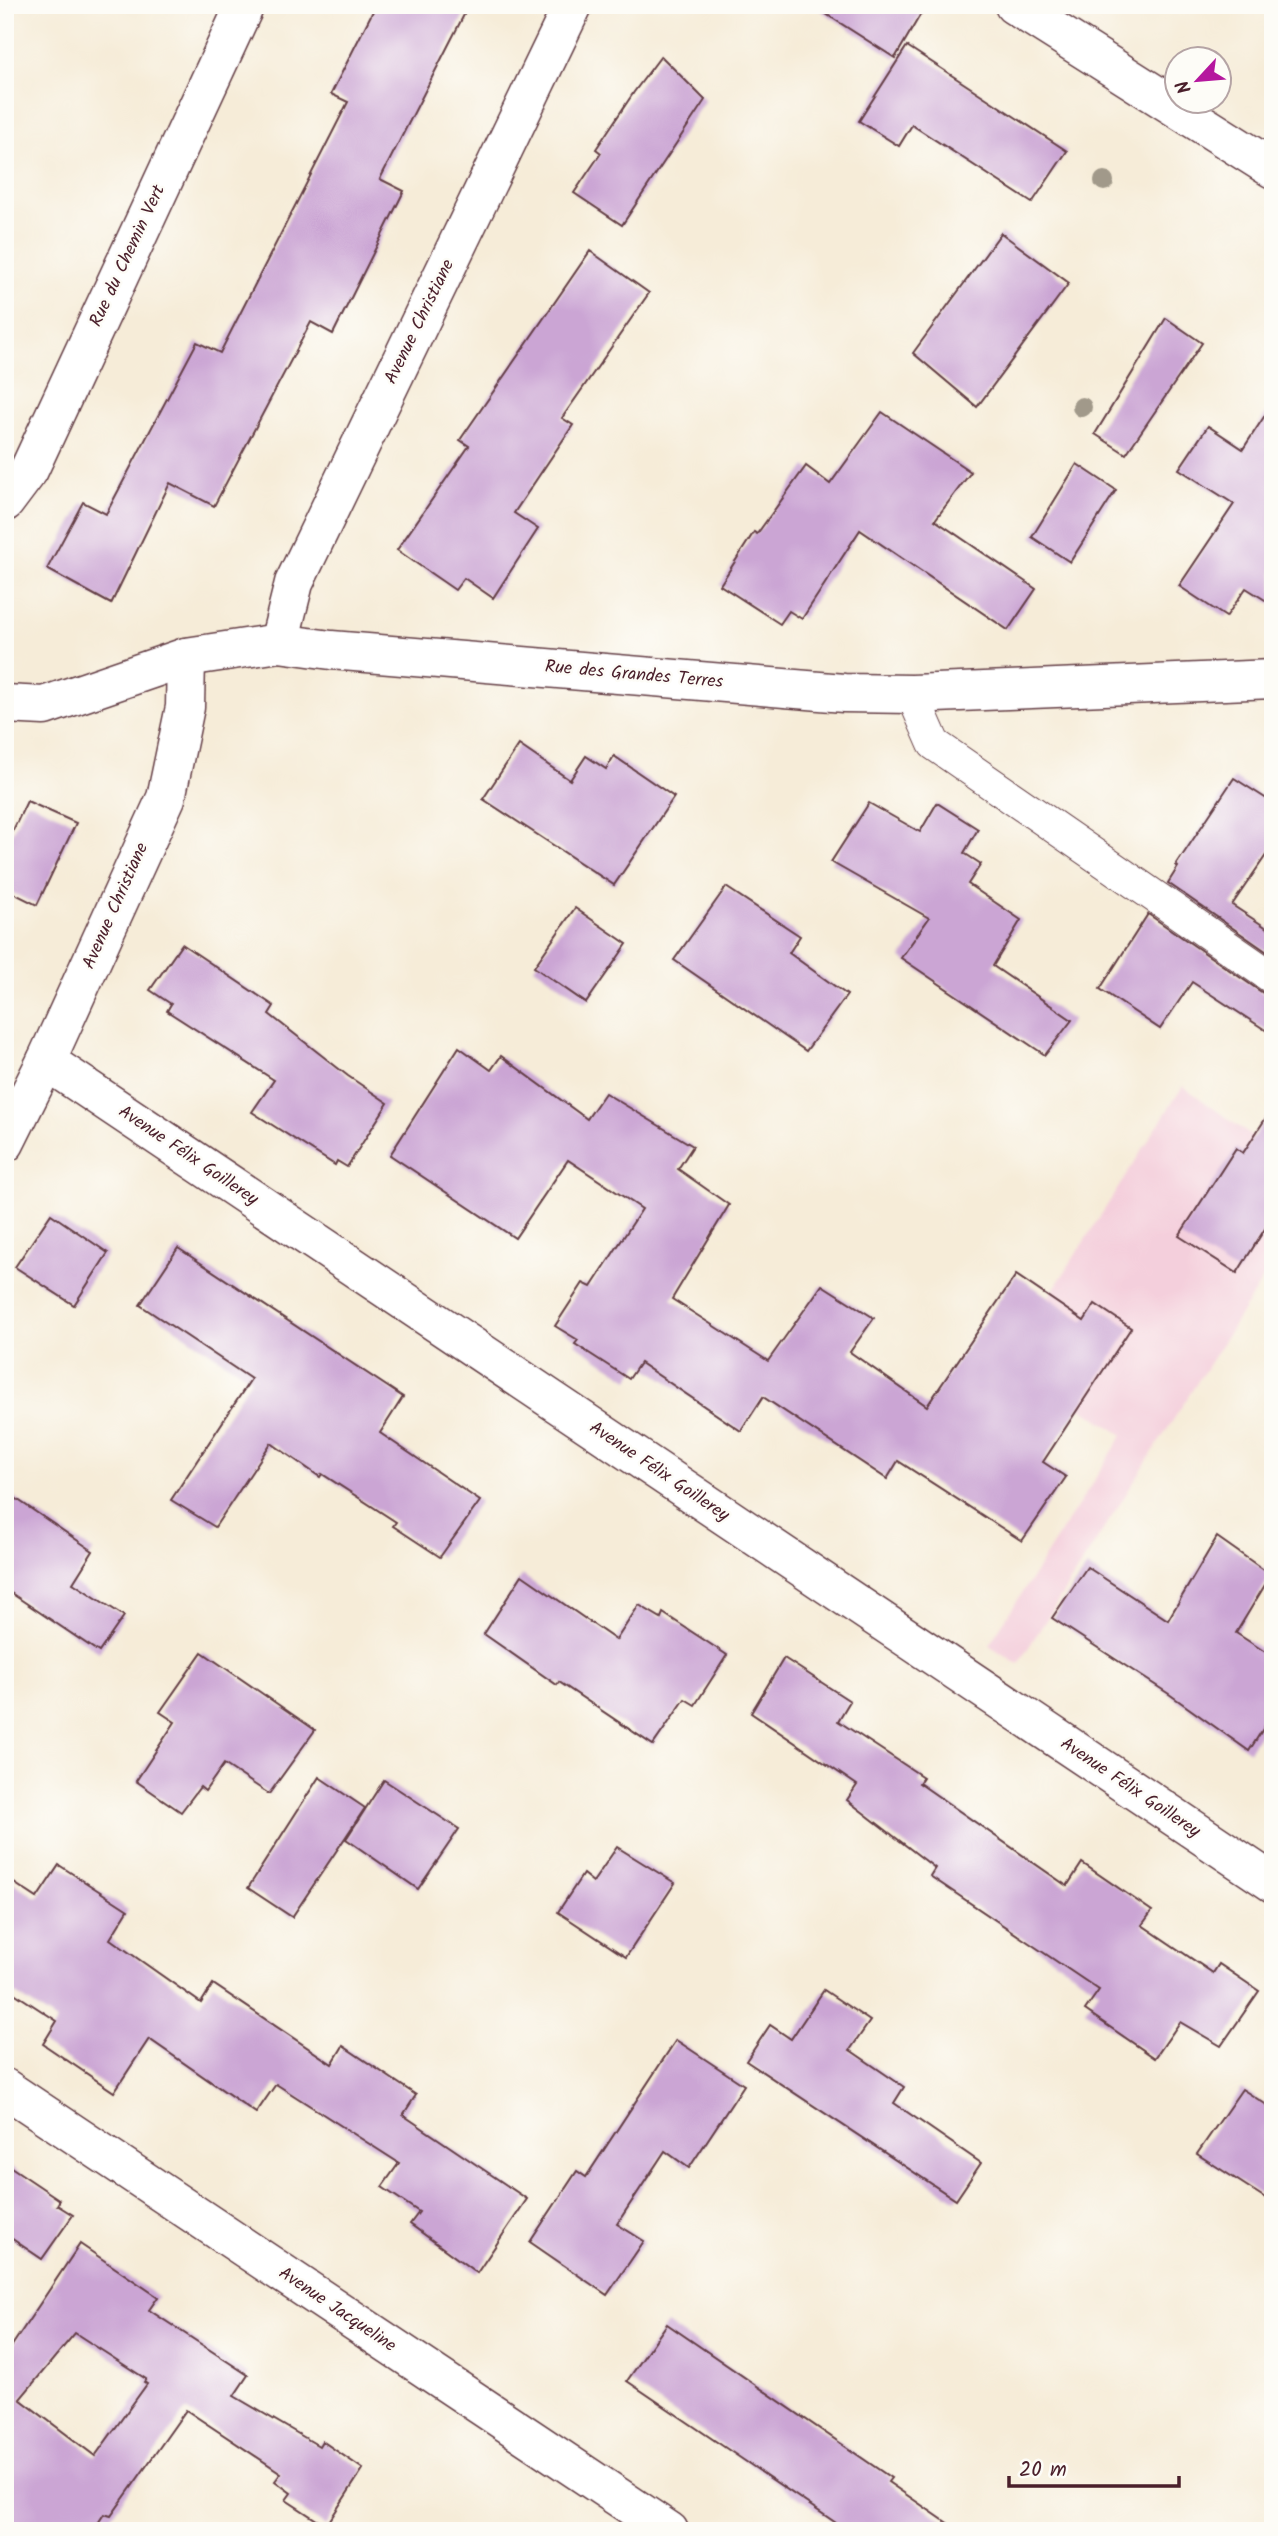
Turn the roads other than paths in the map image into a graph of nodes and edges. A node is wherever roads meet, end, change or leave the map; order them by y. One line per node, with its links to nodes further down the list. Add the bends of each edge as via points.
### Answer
1 (245, 5): 5 (street, Rue du Chemin Vert, via 29,470)
2 (573, 5): 6 (street, Avenue Christiane, via 294,583)
3 (1014, 5): 4 (street)
4 (1273, 169)
5 (5, 502)
6 (279, 643): 7 (street, Rue des Grandes Terres); 9 (street, Rue des Grandes Terres, via 830,692)
7 (186, 657): 10 (street, Rue des Grandes Terres, via 44,706); 12 (street, Avenue Christiane, via 185,706 166,798)
8 (1273, 679): 9 (street, Rue des Grandes Terres)
9 (912, 694): 11 (lane, via 934,744)
10 (5, 704)
11 (1273, 978)
12 (46, 1061): 13 (street, Avenue Christiane); 14 (street, Avenue Félix Goillerey)
13 (5, 1143)
14 (1273, 1883)
15 (5, 2088): 16 (street, Avenue Jacqueline)
16 (669, 2531)

